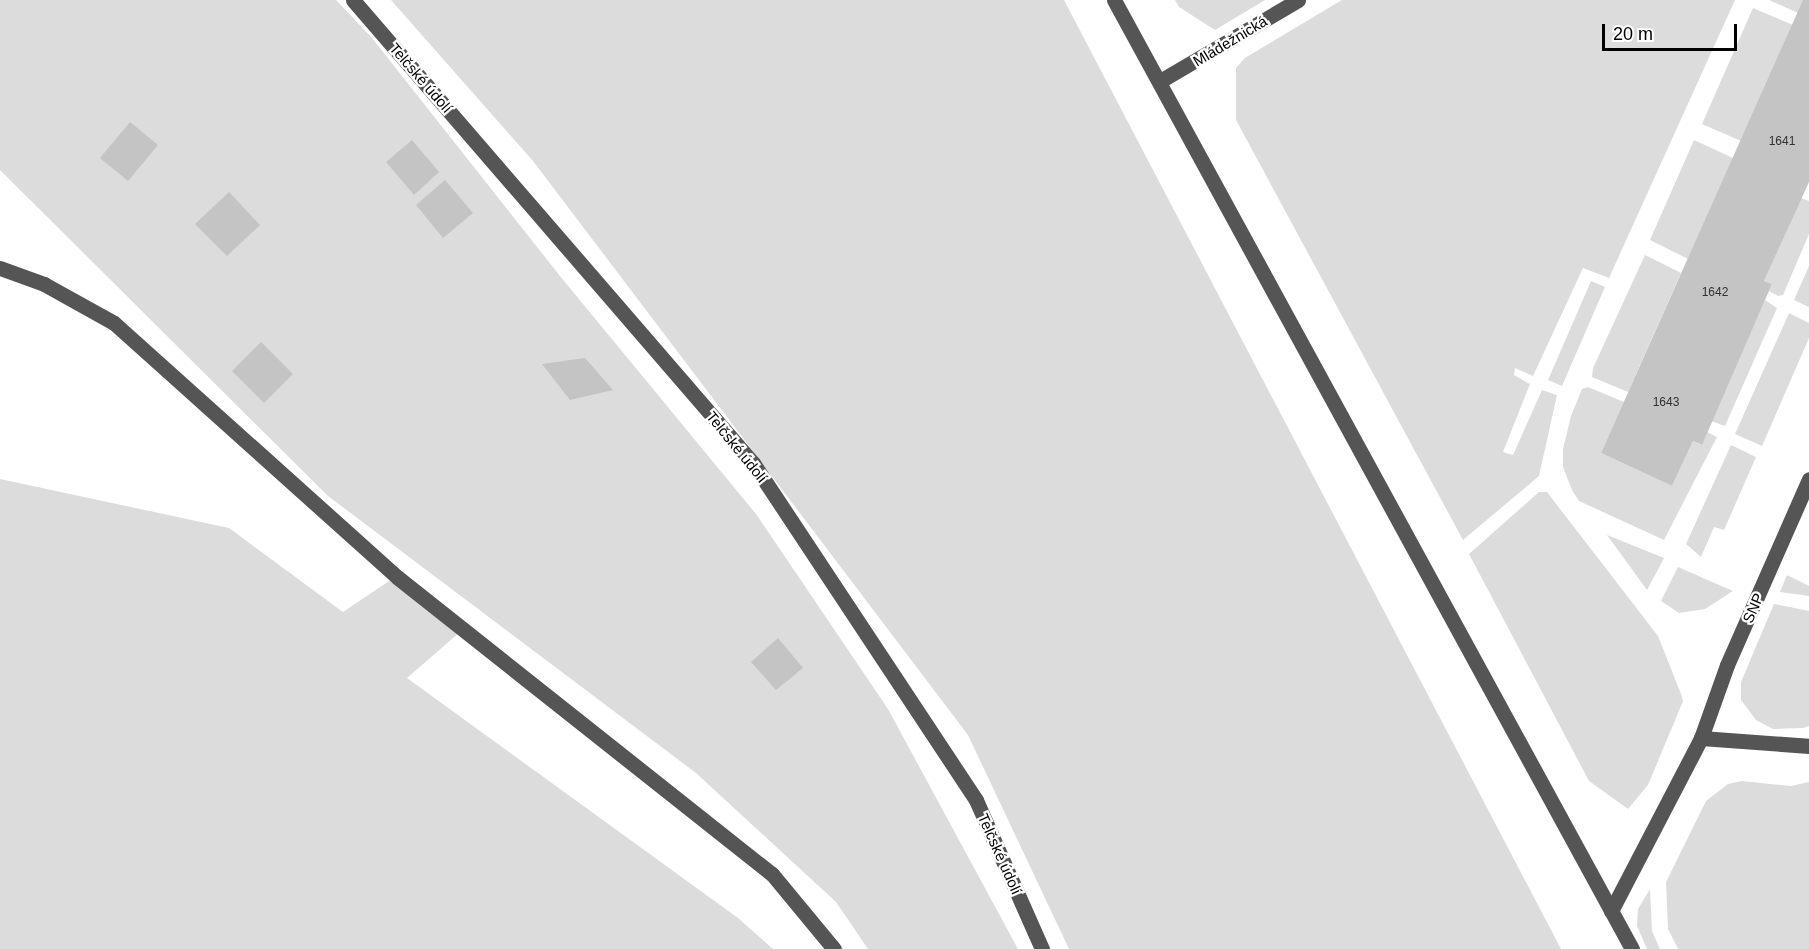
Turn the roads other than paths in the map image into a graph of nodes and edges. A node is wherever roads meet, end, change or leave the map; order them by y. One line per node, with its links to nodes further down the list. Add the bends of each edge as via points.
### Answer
1 (353, 0): 11 (street, Telčské údolí, via 753,463 976,800)
2 (1114, 0): 4 (street)
3 (1298, 0): 4 (street, Mládežnická)
4 (1160, 81): 9 (street)
5 (0, 268): 10 (street, via 44,284 114,323 397,577 772,874)
6 (1809, 479): 7 (street, SNP, via 1727,664)
7 (1701, 738): 8 (street); 9 (street, SNP)
8 (1809, 746)
9 (1611, 911): 12 (street)
10 (834, 949)
11 (1042, 949)
12 (1632, 949)

